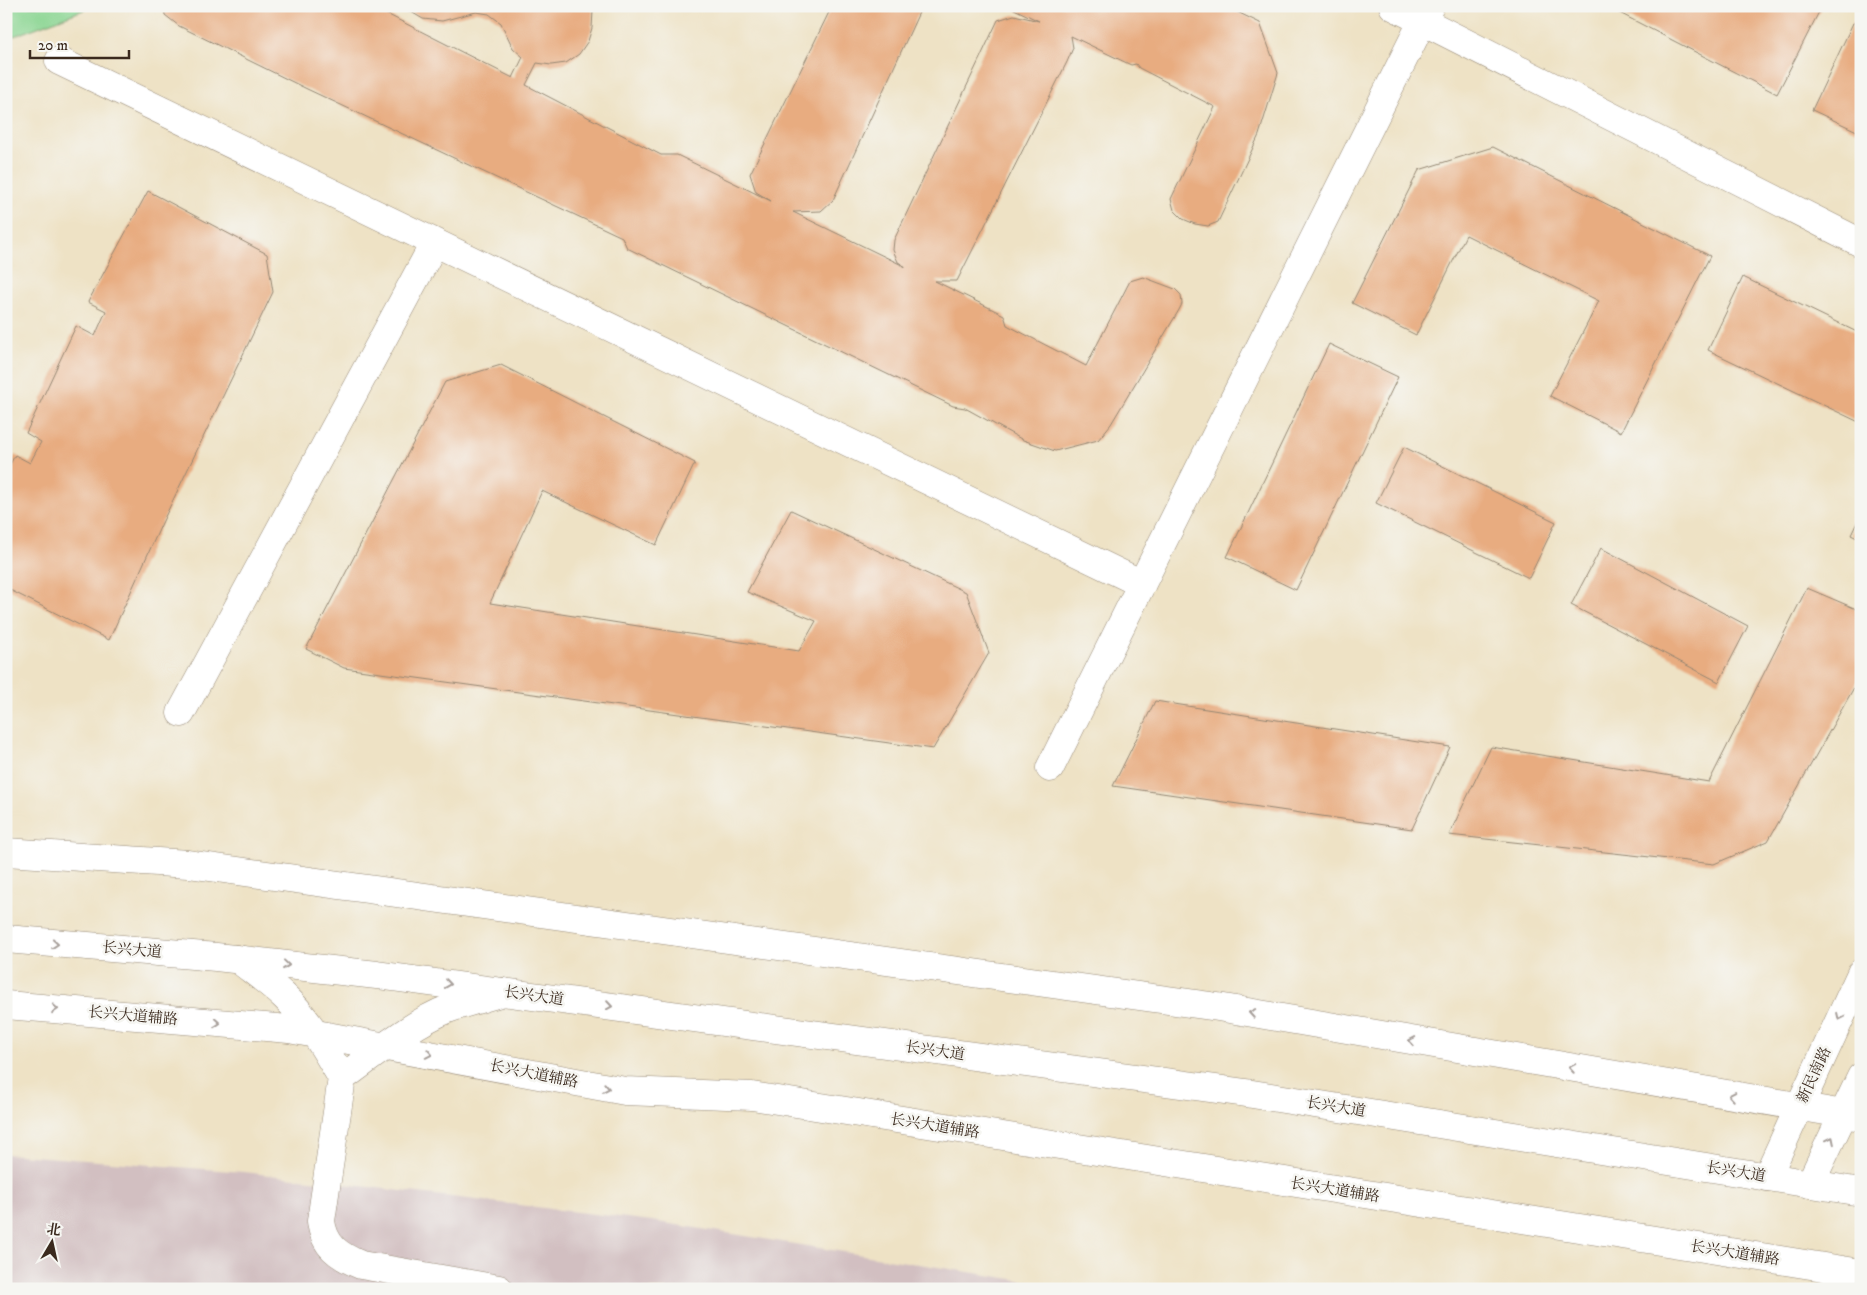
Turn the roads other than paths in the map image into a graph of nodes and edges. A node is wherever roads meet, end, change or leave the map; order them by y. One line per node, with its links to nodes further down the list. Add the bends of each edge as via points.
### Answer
1 (1393, 6): 2 (main road)
2 (1426, 14): 5 (main road); 6 (main road)
3 (59, 61): 4 (main road)
4 (435, 242): 6 (main road); 7 (main road)
5 (1861, 243)
6 (1142, 584): 8 (main road)
7 (181, 713)
8 (1050, 768)
9 (6, 852): 19 (main road, one-way to 9, via 1218,1007 188,864)
10 (6, 940): 11 (main road, 长兴大道, one-way to 11)
11 (238, 959): 13 (main road, 长兴大道, one-way to 13); 15 (main road, via 284,996)
12 (1861, 973): 19 (main road, 新民南路, one-way to 19)
13 (503, 992): 16 (main road, via 447,1010); 20 (main road, 长兴大道, one-way to 20, via 1246,1093)
14 (6, 1006): 15 (main road, 长兴大道辅路, one-way to 15)
15 (315, 1033): 16 (main road, 长兴大道辅路); 18 (main road)
16 (387, 1046): 18 (main road); 23 (main road, 长兴大道辅路, one-way to 23, via 625,1091 752,1096)
17 (1861, 1077): 19 (main road, 新民南路)
18 (342, 1078): 24 (main road, via 321,1221 330,1246 338,1254 361,1264)
19 (1821, 1111): 20 (main road, 新民南路); 21 (main road, 新民南路, one-way to 19)
20 (1766, 1177): 21 (main road, 长兴大道)
21 (1810, 1184): 22 (main road, 长兴大道)
22 (1861, 1192)
23 (1861, 1273)
24 (499, 1289)

